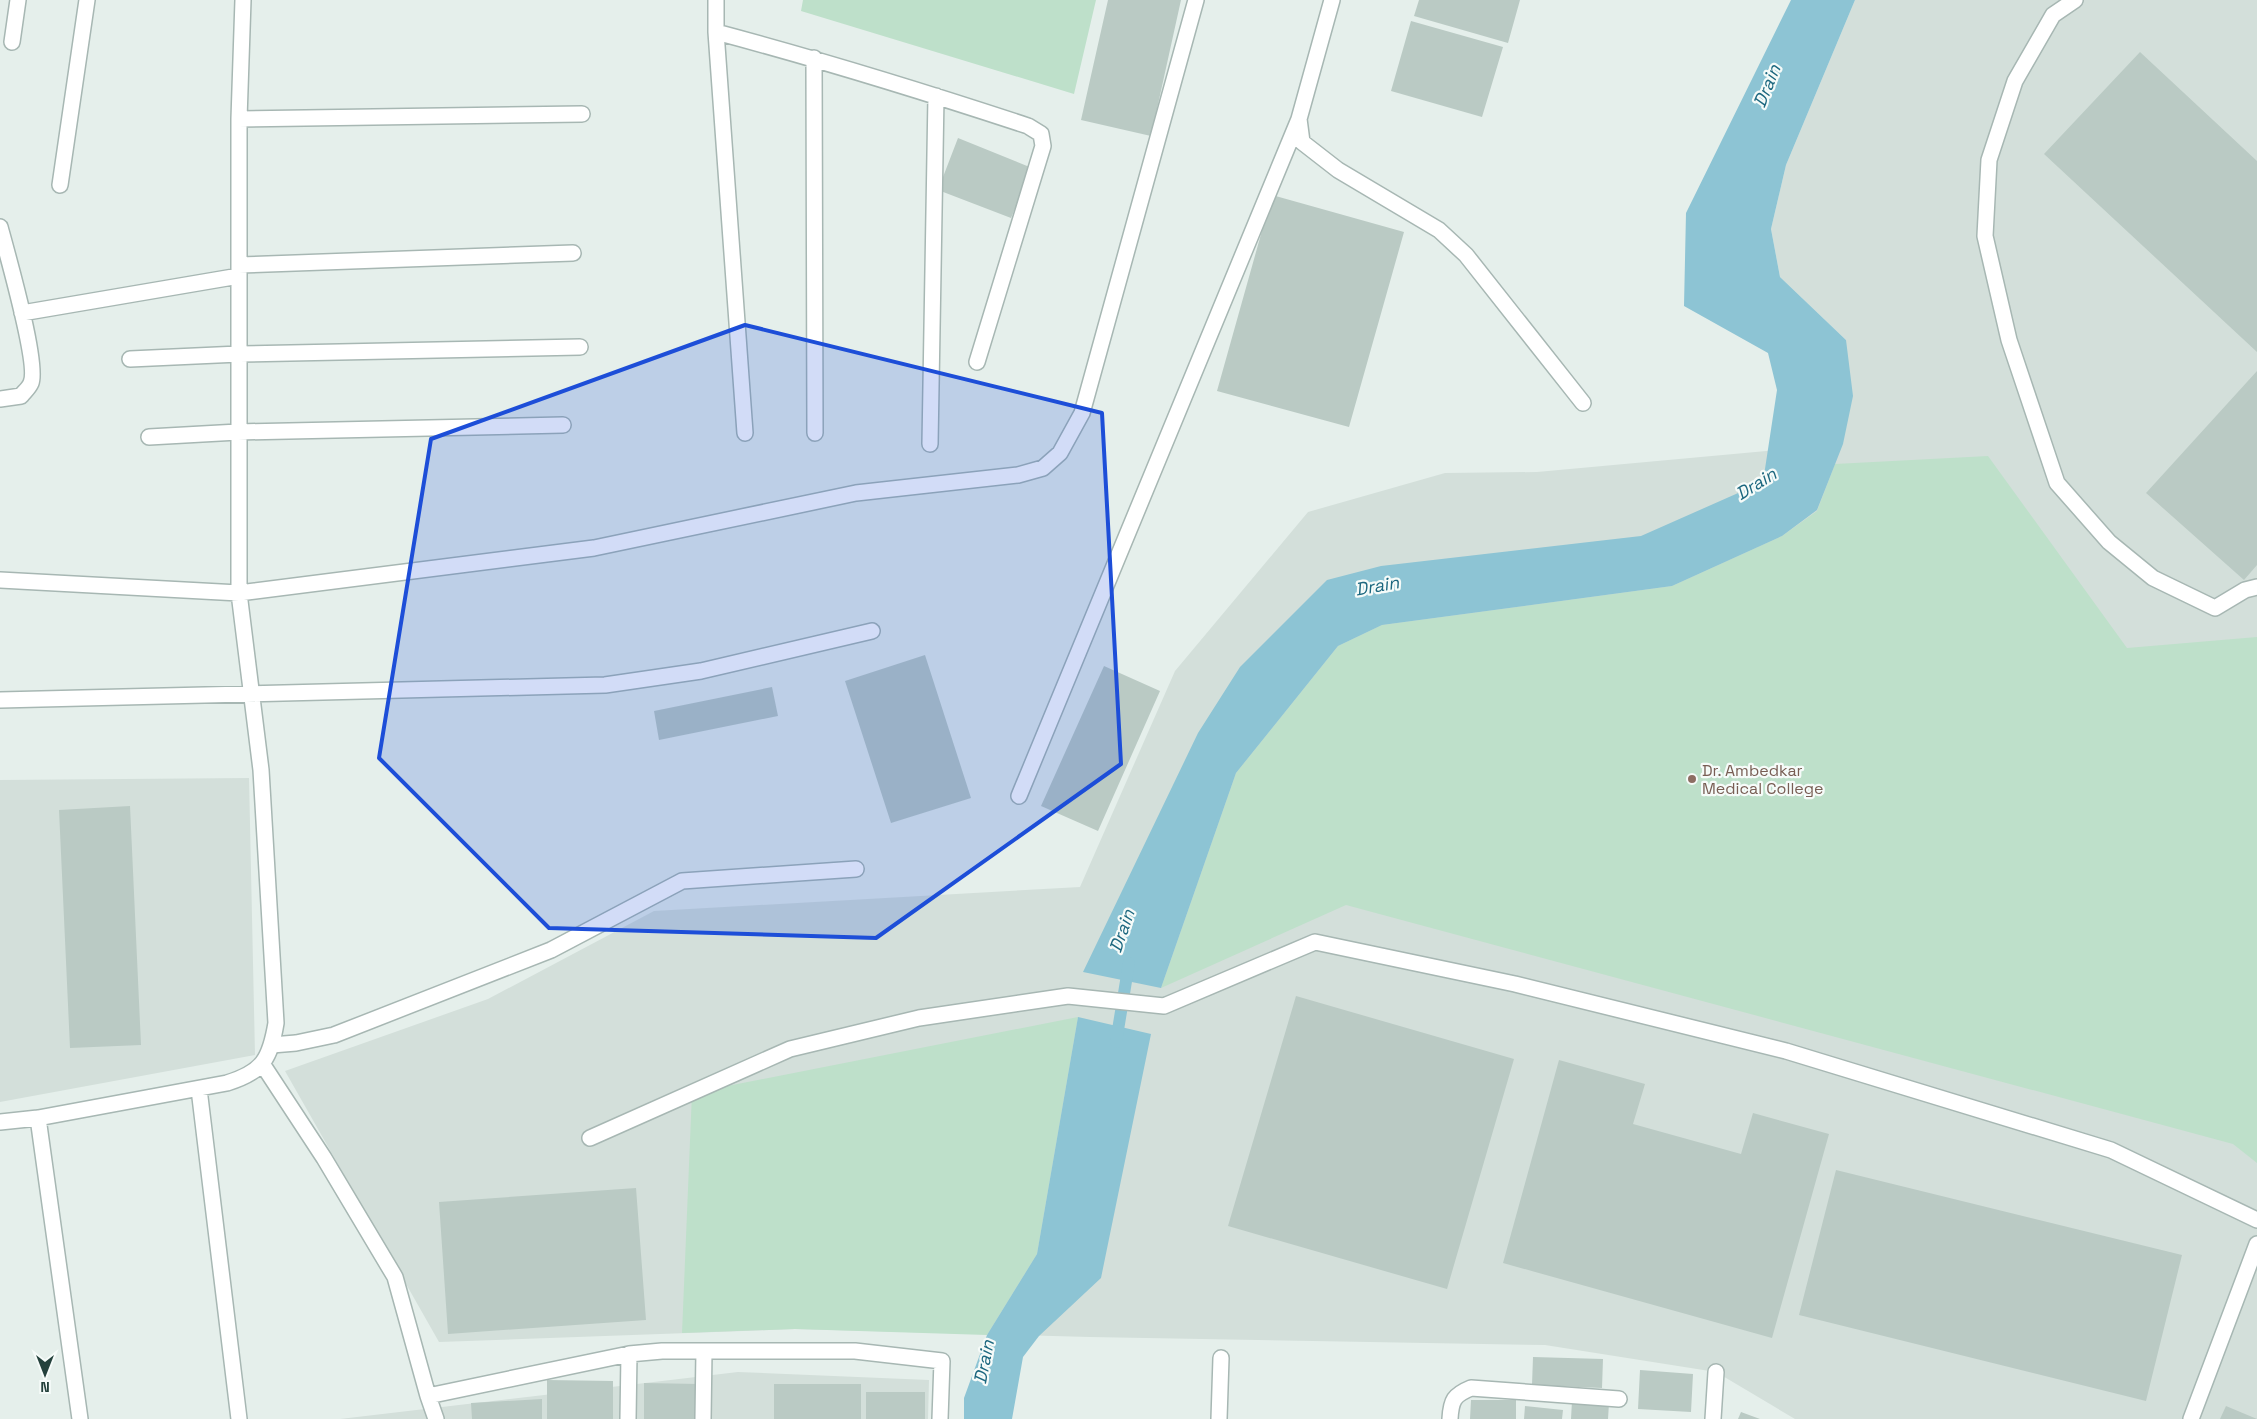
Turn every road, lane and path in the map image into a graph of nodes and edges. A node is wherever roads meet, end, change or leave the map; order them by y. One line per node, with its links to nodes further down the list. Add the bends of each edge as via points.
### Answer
1 (18, 0): 9 (street)
2 (87, 0): 15 (street)
3 (243, 0): 13 (street)
4 (716, 0): 8 (street)
5 (1196, 0): 34 (street, via 1082,414 1060,453 1043,468 1018,475 856,493 594,548)
6 (1332, 0): 14 (street)
7 (2074, 0): 33 (street, via 2053,15 2015,81 1989,160 1985,236 2009,340 2057,483 2109,542 2153,578 2215,608 2245,590)
8 (716, 32): 10 (street); 28 (street)
9 (12, 42)
10 (814, 58): 11 (street); 29 (street)
11 (936, 96): 23 (street, via 1028,126 1043,139); 31 (street)
12 (582, 114): 13 (street)
13 (238, 119): 18 (street)
14 (1299, 119): 25 (street, via 1302,142 1338,170 1439,230 1466,255); 38 (street)
15 (60, 185)
16 (0, 227): 19 (street)
17 (574, 253): 18 (street)
18 (238, 270): 19 (street); 21 (street)
19 (22, 313): 24 (street, via 32,364 31,383 21,396)
20 (580, 347): 21 (street)
21 (238, 354): 22 (street); 27 (street)
22 (130, 359)
23 (978, 362)
24 (0, 399)
25 (1584, 403)
26 (563, 425): 27 (street)
27 (238, 432): 30 (street); 34 (street)
28 (745, 433)
29 (815, 433)
30 (149, 437)
31 (930, 444)
32 (0, 580): 34 (street)
33 (2257, 587)
34 (238, 593): 36 (street)
35 (872, 631): 36 (street, via 700,671 605,685)
36 (252, 694): 37 (street); 40 (street, via 261,770 276,1023)
37 (0, 700)
38 (1018, 796)
39 (856, 869): 40 (street, via 682,881 551,950 334,1035)
40 (272, 1046): 41 (street)
41 (263, 1065): 42 (street, via 246,1077); 52 (street, via 324,1158 395,1277)
42 (199, 1089): 43 (street); 55 (street)
43 (38, 1118): 44 (street); 54 (street)
44 (0, 1122)
45 (590, 1138): 46 (street, via 790,1049 919,1018 1068,996 1164,1006 1315,942 1515,984 1786,1051 2111,1150)
46 (2257, 1220)
47 (2257, 1244): 63 (street)
48 (704, 1350): 49 (street); 58 (street); 59 (street, via 855,1351 942,1361)
49 (629, 1354): 52 (street); 57 (street)
50 (1220, 1358): 60 (street)
51 (1716, 1372): 62 (street)
52 (428, 1396): 56 (street)
53 (1619, 1399): 61 (street, via 1471,1388 1458,1393 1450,1405)
54 (80, 1419)
55 (239, 1419)
56 (436, 1419)
57 (628, 1419)
58 (703, 1419)
59 (940, 1419)
60 (1219, 1419)
61 (1450, 1419)
62 (1714, 1419)
63 (2191, 1419)

